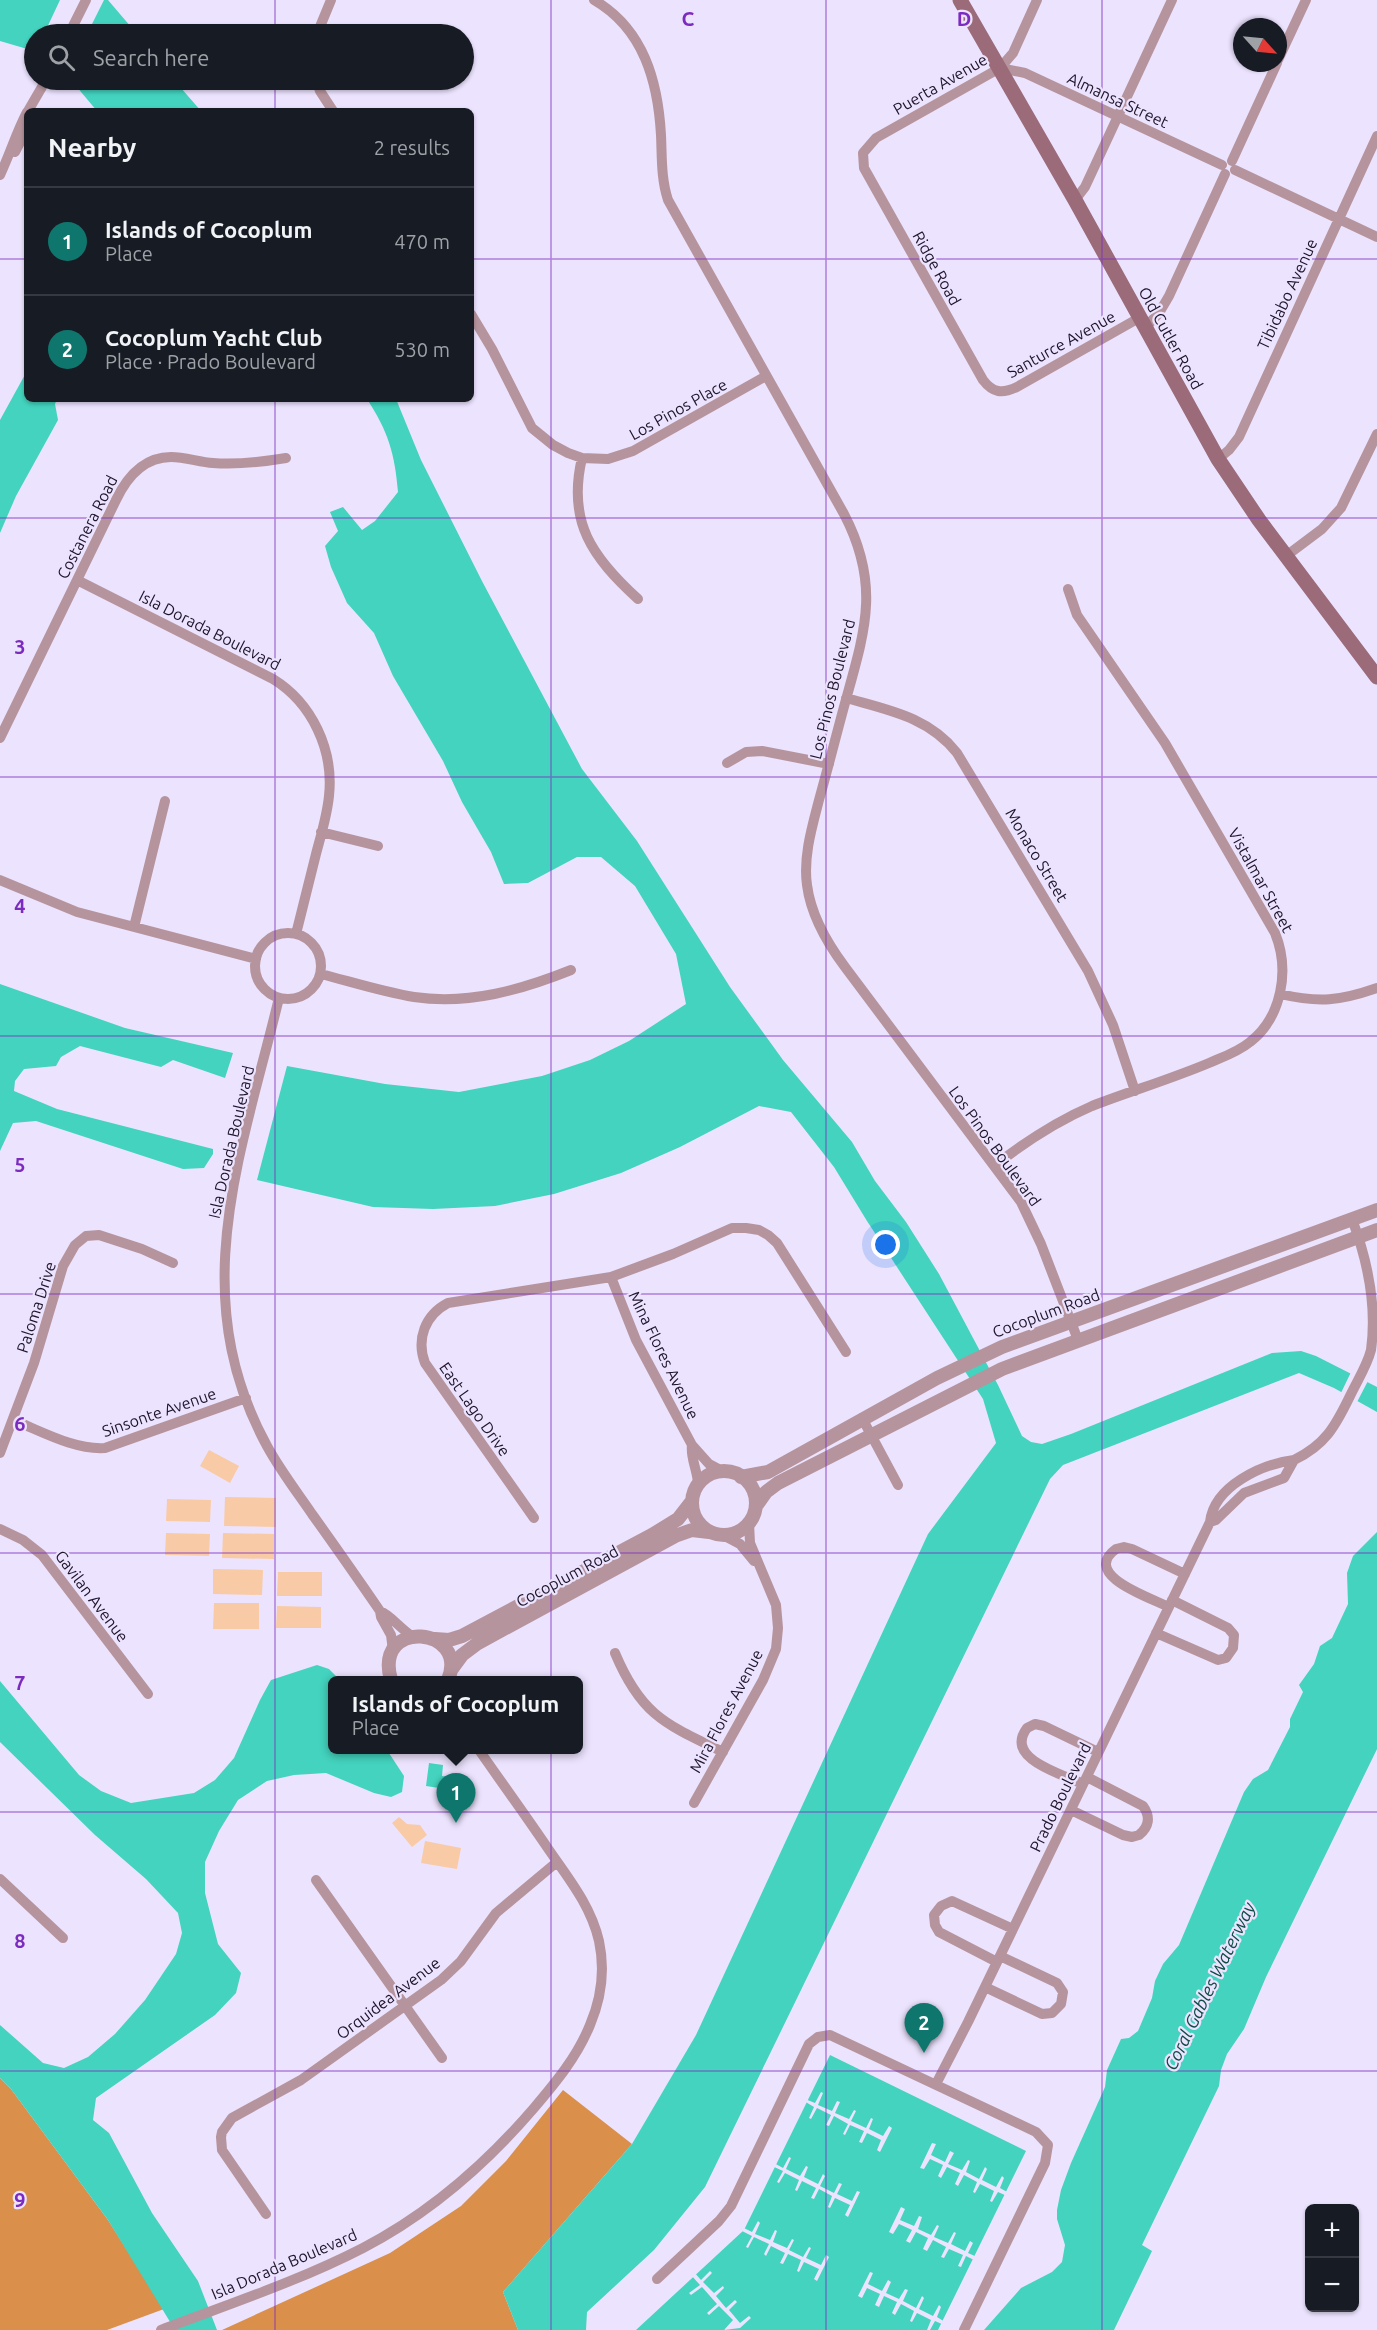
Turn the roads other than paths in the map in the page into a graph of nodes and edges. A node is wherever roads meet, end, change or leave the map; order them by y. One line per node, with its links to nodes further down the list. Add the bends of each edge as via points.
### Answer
1 (86, 0): 8 (street)
2 (331, 0): 9 (street)
3 (594, 0): 32 (street, Los Pinos Boulevard, via 622,22 645,56 657,92 663,183 668,200)
4 (960, 0): 11 (main road, Old Cutler Road)
5 (1037, 0): 11 (street, Puerta Avenue, via 1013,53)
6 (1172, 0): 19 (street)
7 (1306, 0): 10 (street, Santurce Avenue)
8 (74, 24)
9 (321, 24)
10 (1287, 41)
11 (1000, 68): 19 (street, Almansa Street, via 1024,73); 23 (street, Puerta Avenue, via 881,135); 27 (main road, Old Cutler Road)
12 (1272, 72): 25 (street, Santurce Avenue)
13 (42, 90): 15 (street)
14 (320, 90): 18 (street)
15 (39, 96): 16 (street); 17 (street)
16 (30, 108)
17 (36, 108)
18 (331, 108)
19 (1118, 117): 25 (street, Almansa Street); 27 (street)
20 (24, 118): 24 (street)
21 (24, 135): 24 (street)
22 (1377, 136): 28 (street, Tibidabo Avenue)
23 (862, 153): 33 (street, Ridge Road, via 866,174 983,380)
24 (8, 158): 26 (street)
25 (1229, 168): 28 (street, Almansa Street); 31 (street, Santurce Avenue, via 1169,296 1159,313)
26 (0, 175)
27 (1075, 200): 31 (main road, Old Cutler Road)
28 (1339, 218): 29 (street, Almansa Street); 37 (street, Tibidabo Avenue, via 1239,436)
29 (1377, 237)
30 (474, 319): 36 (street, via 532,428 561,450)
31 (1142, 323): 33 (street, Santurce Avenue, via 1017,387); 37 (main road, Old Cutler Road)
32 (766, 376): 36 (street, Los Pinos Place, via 633,451 608,459); 43 (street, Los Pinos Boulevard, via 844,514 860,550 867,590 866,621)
33 (997, 392)
34 (1377, 434): 38 (street, via 1341,508 1322,529)
35 (286, 458): 39 (street, Costanera Road, via 258,463 214,463 171,457 147,463 131,475 120,491)
36 (582, 458): 41 (street, via 577,494 582,525 608,570)
37 (1218, 459): 38 (main road, Old Cutler Road)
38 (1286, 556): 42 (main road, Old Cutler Road)
39 (77, 580): 44 (street, Costanera Road); 48 (street, Isla Dorada Boulevard, via 240,661 294,695 320,733 328,762 329,798)
40 (1068, 589): 57 (street, Vistalmar Street, via 1077,615 1165,743 1275,933 1282,959)
41 (638, 599)
42 (1377, 676)
43 (846, 698): 46 (street, Los Pinos Boulevard); 59 (street, Monaco Street, via 918,721 940,735 957,753 1088,970 1113,1025)
44 (0, 738)
45 (727, 763): 46 (street, via 746,752 762,751)
46 (829, 764): 60 (street, Los Pinos Boulevard, via 806,865 808,891 820,927 844,967)
47 (165, 801): 51 (street)
48 (321, 832): 49 (street); 52 (street, Isla Dorada Boulevard)
49 (378, 846)
50 (0, 880): 51 (street, via 67,909)
51 (134, 927): 53 (street)
52 (296, 934): 53 (street, via 276,935 260,949); 55 (street, via 314,945)
53 (256, 959): 58 (street, via 260,983)
54 (571, 970): 55 (street, via 501,993 453,998 404,995)
55 (321, 974): 58 (street, via 317,984 301,998)
56 (1377, 988): 57 (street, via 1329,1001)
57 (1280, 994): 59 (street, Vistalmar Street, via 1265,1026 1243,1047)
58 (279, 998): 70 (street, Isla Dorada Boulevard, via 238,1165 225,1247 223,1288 227,1325)
59 (1135, 1091): 60 (street, Vistalmar Street, via 1064,1120)
60 (994, 1166): 67 (street, Los Pinos Boulevard, via 1021,1202 1036,1231)
61 (1377, 1210): 62 (street, Cocoplum Road)
62 (1352, 1219): 64 (street, Prado Boulevard); 67 (street, Cocoplum Road)
63 (1377, 1230): 64 (street)
64 (1359, 1237): 68 (street); 76 (street, Prado Boulevard, via 1370,1275 1375,1316 1373,1344 1332,1430 1317,1447)
65 (172, 1263): 72 (street, Paloma Drive, via 99,1235 80,1240 63,1266)
66 (611, 1277): 69 (street, East Lago Drive, via 732,1228 759,1230 777,1243); 74 (street, Mina Flores Avenue, via 636,1340); 83 (street, East Lago Drive, via 454,1301 432,1315 422,1333 422,1354 429,1371)
67 (1071, 1321): 68 (street, Los Pinos Boulevard); 71 (street, Cocoplum Road, via 959,1366)
68 (1078, 1340): 73 (street, via 967,1386)
69 (846, 1352)
70 (246, 1398): 72 (street, Sinsonte Avenue, via 105,1448 66,1441); 92 (street, Isla Dorada Boulevard, via 280,1468)
71 (862, 1418): 73 (street); 78 (street, Cocoplum Road, via 768,1472)
72 (13, 1420): 75 (street, Paloma Drive)
73 (872, 1436): 80 (street); 82 (street, via 778,1483)
74 (692, 1445): 77 (street); 79 (street)
75 (0, 1453)
76 (1293, 1460): 84 (street, Prado Boulevard, via 1284,1478 1244,1493); 84 (street, Prado Boulevard, via 1274,1463 1233,1485)
77 (722, 1472): 78 (street, Cocoplum Road); 79 (street, via 713,1473)
78 (741, 1477): 82 (street, via 752,1489)
79 (698, 1485): 81 (street, Cocoplum Road)
80 (898, 1485)
81 (692, 1501): 87 (street, via 696,1519); 95 (street, Cocoplum Road, via 678,1519 641,1541 467,1634 449,1640)
82 (756, 1506): 85 (street)
83 (534, 1518)
84 (1210, 1522): 90 (street, Prado Boulevard)
85 (749, 1523): 88 (street, via 733,1534); 89 (street, via 748,1538)
86 (0, 1529): 100 (street, Gavilan Avenue, via 42,1555)
87 (709, 1532): 88 (street, Cocoplum Road); 98 (street, Cocoplum Road, via 692,1530 675,1536 478,1642 462,1654)
88 (723, 1535): 89 (street, via 737,1541)
89 (757, 1563): 101 (street, Mira Flores Avenue, via 776,1605 776,1649)
90 (1185, 1574): 91 (street, Prado Boulevard); 91 (street, via 1128,1548 1116,1549 1108,1559 1108,1572 1113,1579)
91 (1171, 1603): 93 (street, Prado Boulevard); 93 (street, via 1228,1628 1234,1635 1233,1648 1226,1658 1218,1660)
92 (380, 1611): 94 (street, Isla Dorada Boulevard); 96 (street, Isla Dorada Boulevard, via 391,1635)
93 (1156, 1634): 102 (street, Prado Boulevard)
94 (412, 1636): 95 (street, Cocoplum Road); 96 (street)
95 (435, 1639): 98 (street, via 447,1652)
96 (393, 1651): 99 (street, via 389,1660)
97 (615, 1653): 101 (street, via 631,1688 649,1710)
98 (449, 1675)
99 (391, 1676)
100 (148, 1694)
101 (723, 1752): 105 (street, Mira Flores Avenue)
102 (1098, 1752): 104 (street, Prado Boulevard); 104 (street, via 1040,1725 1027,1728 1022,1736 1026,1756)
103 (482, 1754): 107 (street, Isla Dorada Boulevard)
104 (1085, 1781): 106 (street, Prado Boulevard); 106 (street, via 1143,1806 1148,1814 1147,1826 1139,1835 1128,1837)
105 (694, 1803)
106 (1071, 1810): 110 (street, Prado Boulevard)
107 (557, 1862): 114 (street, Orquidea Avenue, via 496,1913 448,1974); 119 (street, Isla Dorada Boulevard, via 590,1915 600,1949 602,1974 591,2024 564,2072 500,2146 421,2213 337,2261)
108 (0, 1879): 111 (street)
109 (316, 1880): 114 (street)
110 (1013, 1929): 112 (street, Prado Boulevard); 112 (street, via 956,1902 945,1903 936,1911 934,1920 939,1932)
111 (63, 1938)
112 (999, 1959): 113 (street, Prado Boulevard); 113 (street, via 1057,1983 1063,1992 1061,2004 1052,2013 1042,2014)
113 (985, 1987): 116 (street, Prado Boulevard)
114 (405, 2006): 115 (street); 117 (street, Orquidea Avenue, via 301,2080 238,2114 225,2127 221,2138 224,2155)
115 (441, 2058)
116 (936, 2084): 118 (street, via 836,2036 824,2035 813,2040 731,2206); 120 (street, via 1036,2132 1045,2140 1048,2150)
117 (266, 2214)
118 (657, 2278)
119 (162, 2330)
120 (964, 2330)

